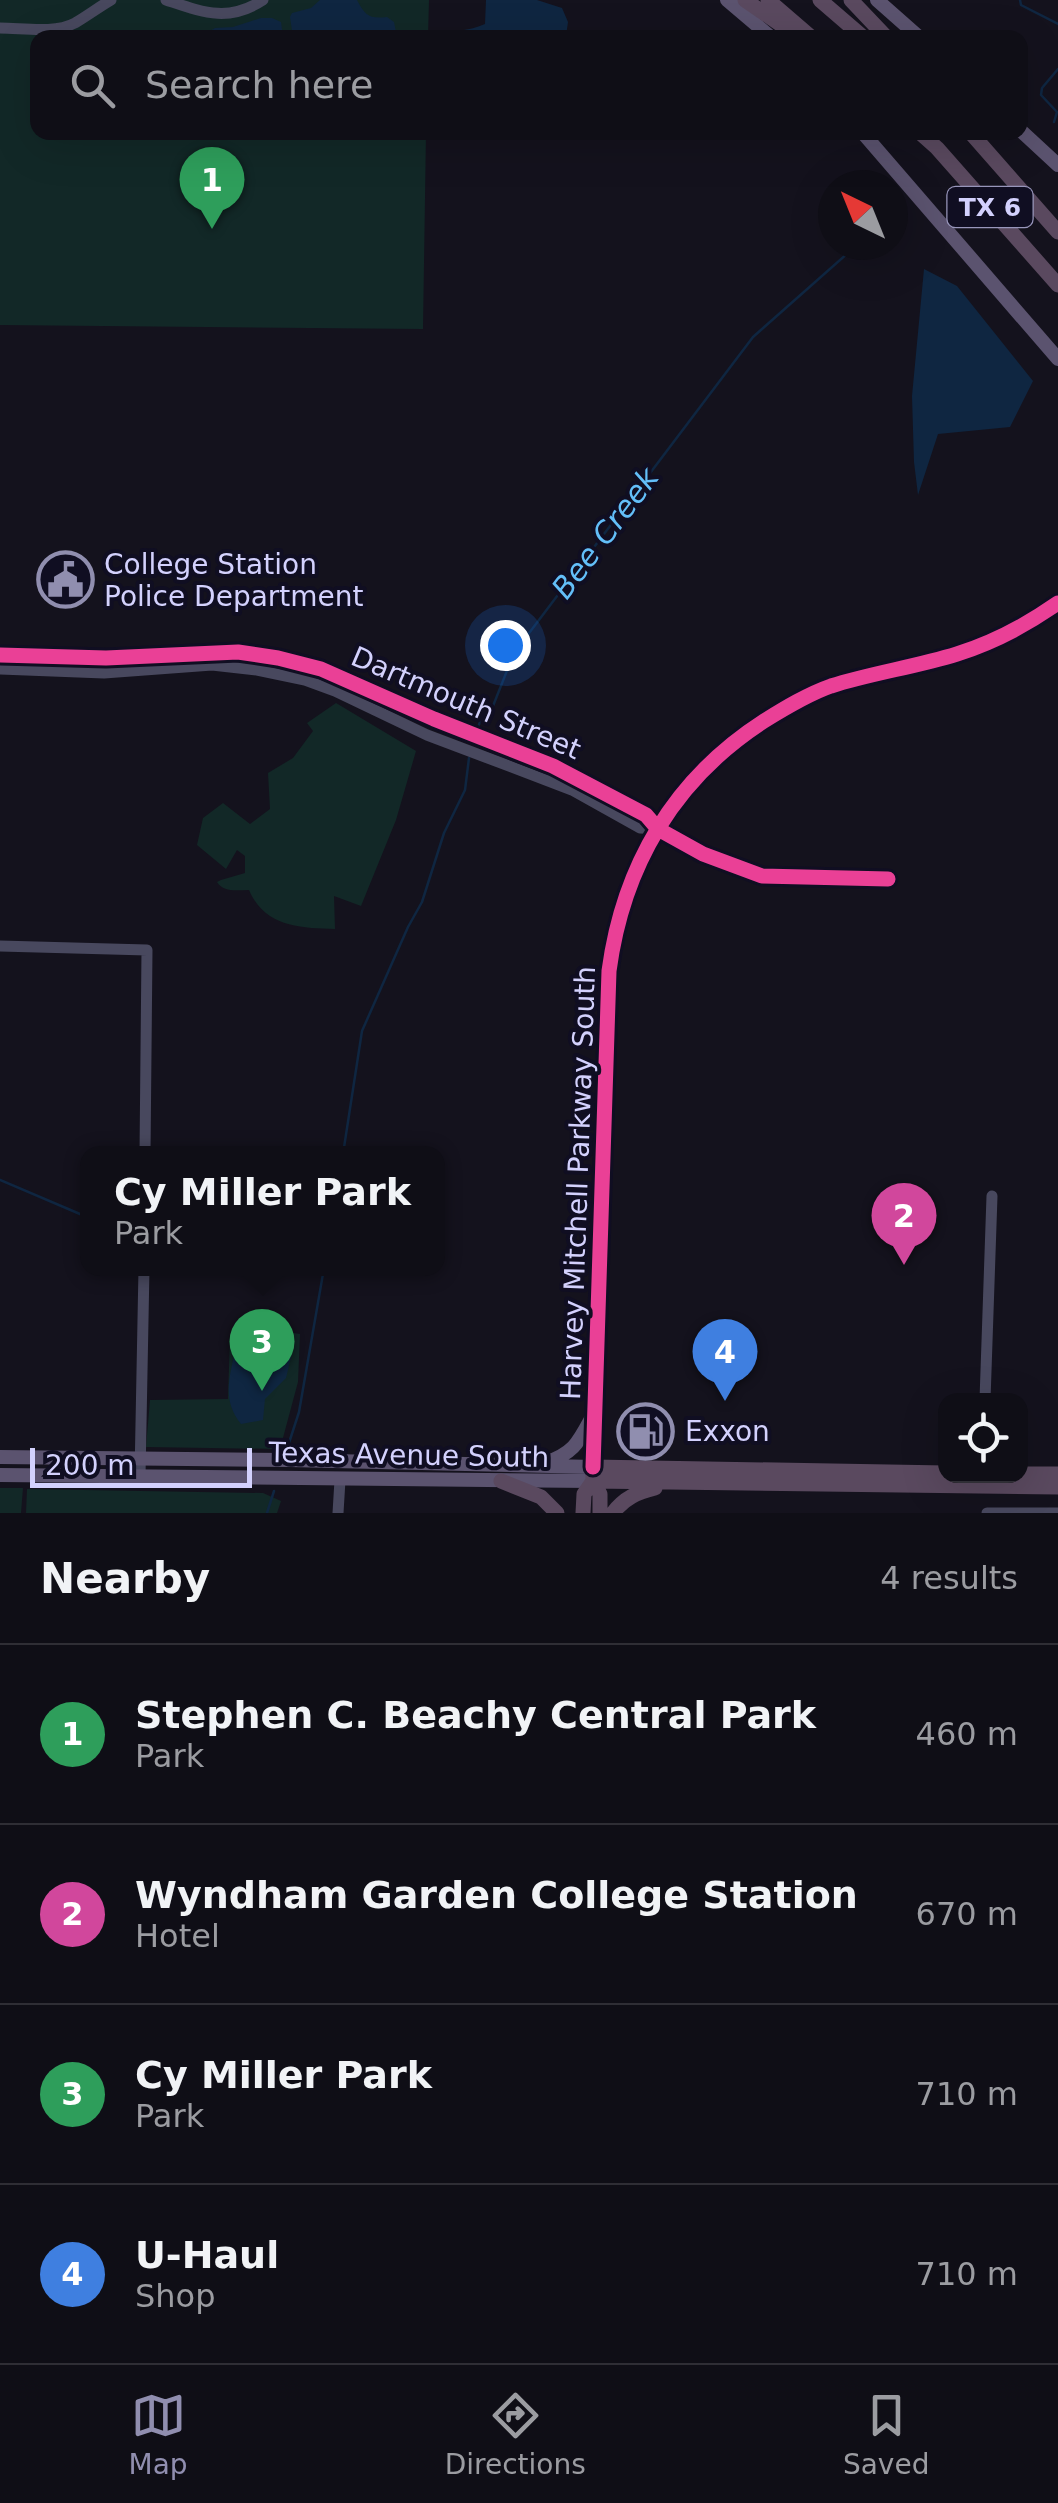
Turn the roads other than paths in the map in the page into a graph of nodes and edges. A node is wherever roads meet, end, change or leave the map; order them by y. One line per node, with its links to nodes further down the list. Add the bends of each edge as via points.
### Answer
1 (110, 0): 10 (street, via 66,27)
2 (166, 0): 3 (street, via 215,14 248,10)
3 (263, 0)
4 (727, 0): 11 (main road)
5 (745, 0): 12 (highway)
6 (768, 0): 13 (highway)
7 (820, 0): 14 (highway)
8 (851, 0): 15 (highway)
9 (876, 0): 16 (main road)
10 (0, 28)
11 (763, 30)
12 (788, 30)
13 (803, 30)
14 (855, 30)
15 (879, 30)
16 (911, 30)
17 (1028, 137): 21 (main road)
18 (869, 140): 24 (main road)
19 (928, 140): 23 (highway, TX 6)
20 (977, 140): 22 (highway, TX 6)
21 (1058, 165)
22 (1058, 232)
23 (1058, 284)
24 (1058, 358)
25 (1058, 603): 28 (main road, Harvey Mitchell Parkway South, via 975,648 796,702 714,759)
26 (0, 655): 28 (street, Dartmouth Street, via 238,652 321,669 580,778)
27 (0, 669): 28 (street, Dartmouth Street, via 212,666 305,680 572,790 640,828)
28 (658, 829): 29 (street, Dartmouth Street, via 762,876); 35 (main road, Harvey Mitchell Parkway South, via 621,907 609,971)
29 (888, 879)
30 (0, 946): 31 (street, via 147,950)
31 (145, 1146)
32 (992, 1196): 34 (street)
33 (144, 1276): 37 (street)
34 (985, 1393)
35 (595, 1412): 40 (main road, via 573,1450); 42 (main road, Harvey Mitchell Parkway South)
36 (0, 1457): 37 (main road, Texas Avenue South)
37 (140, 1458): 38 (main road, Texas Avenue South); 46 (street)
38 (338, 1462): 39 (main road, Texas Avenue South); 47 (main road, via 325,1471 284,1471)
39 (394, 1462): 40 (main road, Texas Avenue South); 48 (main road, via 380,1471 350,1470)
40 (536, 1466): 42 (main road, Texas Avenue South)
41 (938, 1473): 42 (highway, Texas Avenue South)
42 (593, 1474): 49 (main road, Texas Avenue South); 50 (highway, Texas Avenue South); 54 (highway, Harvey Mitchell Parkway South); 55 (highway, Harvey Mitchell Parkway South)
43 (1028, 1474): 44 (highway)
44 (1058, 1474)
45 (0, 1475): 46 (main road, Texas Avenue South)
46 (140, 1476): 47 (main road, Texas Avenue South)
47 (272, 1478): 48 (main road, Texas Avenue South)
48 (340, 1480): 49 (main road, Texas Avenue South); 52 (street)
49 (501, 1481): 53 (highway, via 541,1497)
50 (675, 1482): 51 (highway, Texas Avenue South); 56 (highway, via 633,1495)
51 (1058, 1487)
52 (338, 1513)
53 (557, 1513)
54 (583, 1513)
55 (600, 1513)
56 (613, 1513)
57 (987, 1513): 58 (street)
58 (1058, 1513)

